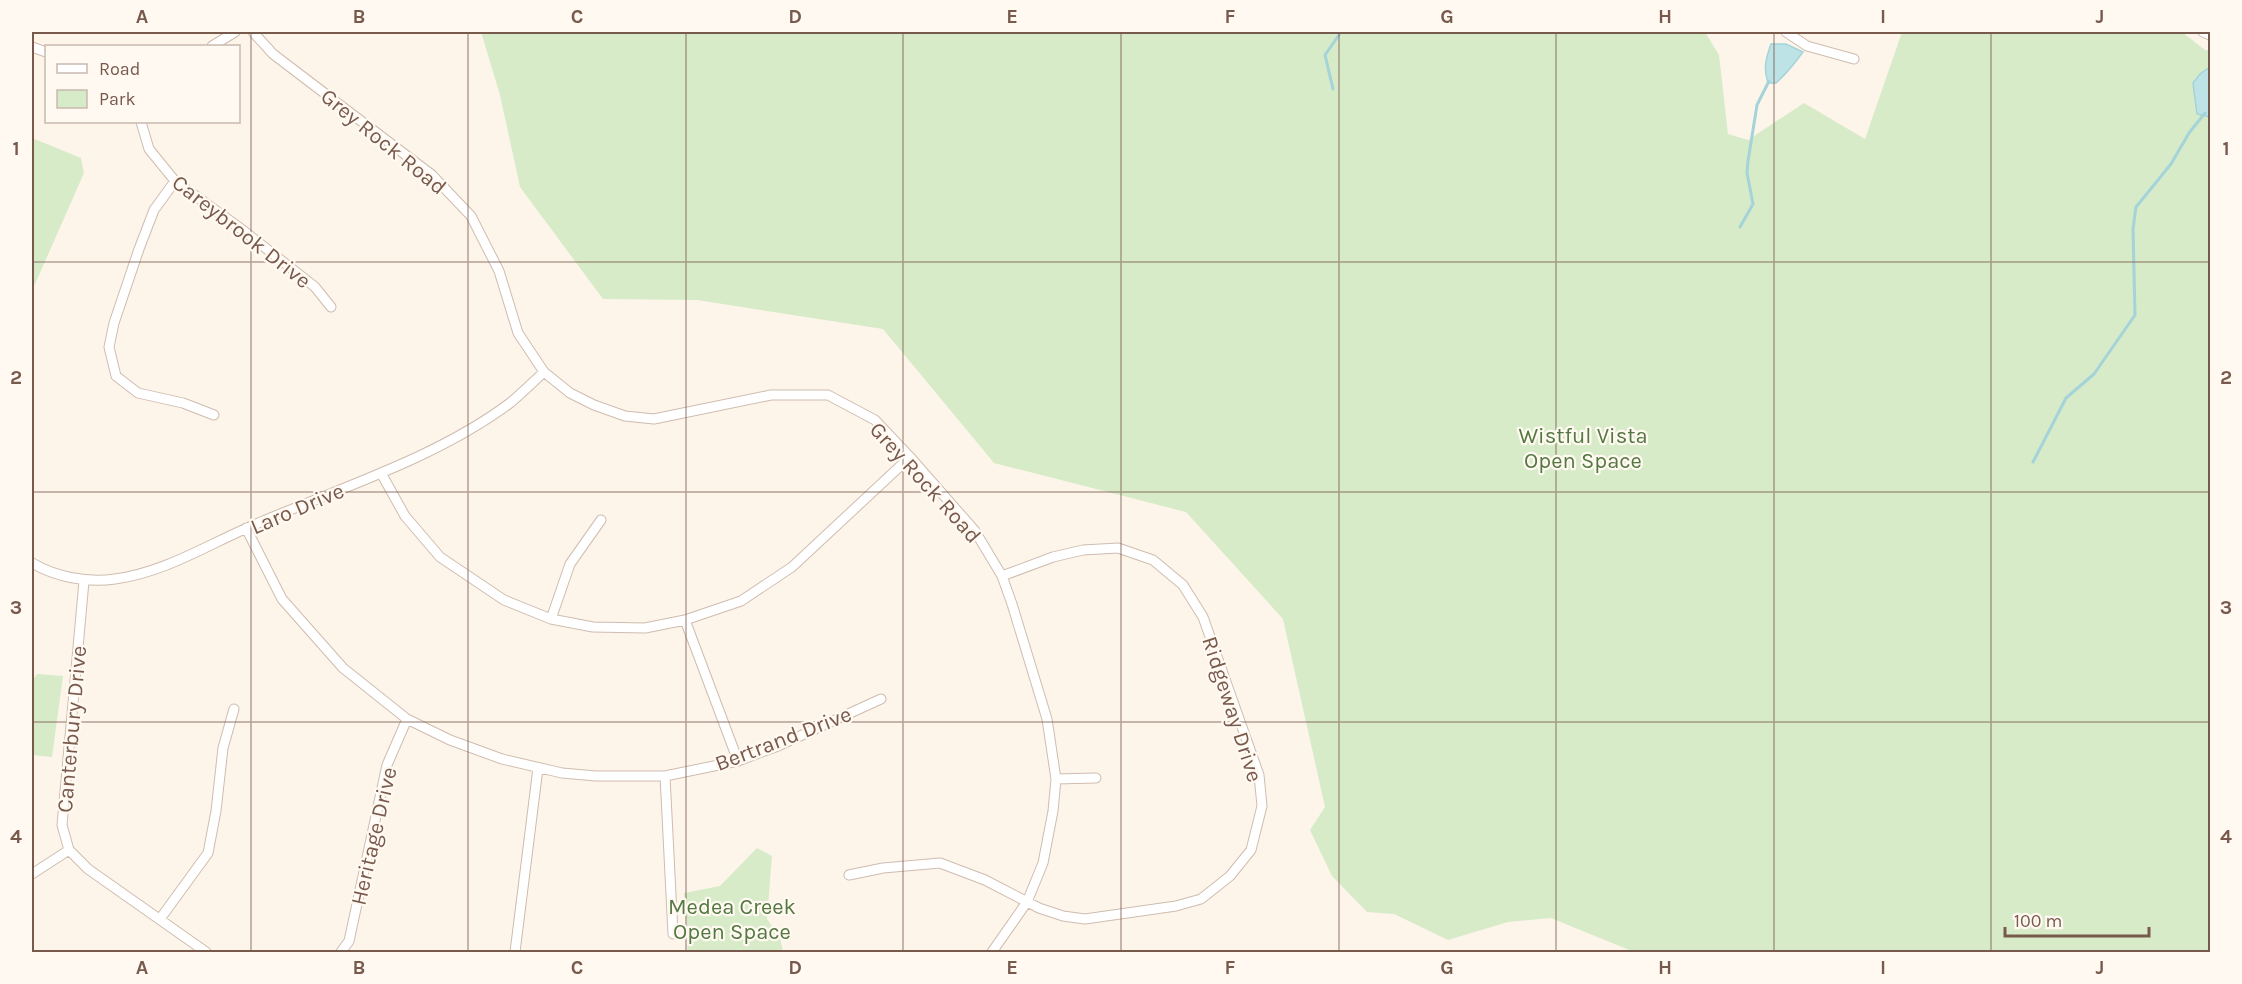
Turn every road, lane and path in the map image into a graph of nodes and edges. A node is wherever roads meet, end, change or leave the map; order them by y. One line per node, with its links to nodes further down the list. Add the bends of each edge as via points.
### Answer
1 (235, 32): 6 (street)
2 (253, 32): 11 (street, Grey Rock Road, via 273,54 432,175 471,216 499,271 518,333)
3 (1786, 32): 7 (street, via 1807,46)
4 (2203, 32): 5 (street)
5 (2211, 35)
6 (214, 45)
7 (1854, 59)
8 (141, 123): 9 (street, Careybrook Drive, via 149,149)
9 (175, 181): 10 (street, Careybrook Drive, via 315,287); 12 (street, via 154,210 109,346 116,376 138,393)
10 (331, 307)
11 (544, 372): 13 (street, Grey Rock Road, via 570,393 625,416 654,418 771,394 828,395 875,420); 14 (street, Laro Drive, via 510,402 471,428)
12 (214, 415)
13 (910, 457): 18 (street, Grey Rock Road, via 975,531); 21 (street, via 792,567 741,600)
14 (381, 473): 16 (street, Laro Drive); 20 (street, via 405,516 440,557 504,600)
15 (601, 520): 20 (street, via 570,564)
16 (246, 528): 19 (street, Laro Drive, via 150,571); 24 (street, Bertrand Drive, via 282,599 344,668)
17 (32, 562): 19 (street, Laro Drive)
18 (1002, 576): 29 (street, Grey Rock Road, via 1047,719); 33 (street, Ridgeway Drive, via 1053,557 1118,548 1153,560 1183,585 1207,627 1259,775 1262,806 1251,850 1230,876 1201,899 1086,919 1063,916)
19 (84, 581): 30 (street, Canterbury Drive, via 62,825)
20 (551, 619): 21 (street, via 593,627 645,628)
21 (685, 620): 25 (street)
22 (881, 699): 25 (street, Bertrand Drive)
23 (234, 709): 34 (street, via 223,748 208,853)
24 (408, 719): 26 (street, Bertrand Drive, via 450,740); 37 (street, Heritage Drive, via 387,765 349,941)
25 (738, 760): 27 (street, Bertrand Drive)
26 (538, 768): 27 (street, Bertrand Drive, via 596,776); 38 (street)
27 (665, 776): 35 (street)
28 (1096, 778): 29 (street)
29 (1056, 779): 33 (street, Grey Rock Road, via 1049,839)
30 (69, 850): 31 (street); 34 (street, via 88,869)
31 (32, 874)
32 (849, 875): 33 (street, Ridgeway Drive, via 917,863 940,863)
33 (1027, 902): 39 (street, Grey Rock Road)
34 (160, 919): 36 (street)
35 (673, 934)
36 (206, 952)
37 (341, 952)
38 (515, 952)
39 (993, 952)

